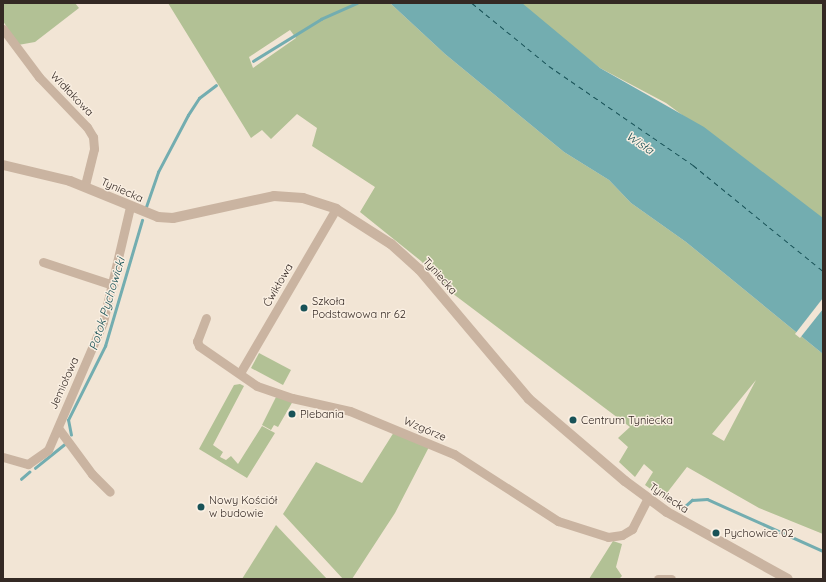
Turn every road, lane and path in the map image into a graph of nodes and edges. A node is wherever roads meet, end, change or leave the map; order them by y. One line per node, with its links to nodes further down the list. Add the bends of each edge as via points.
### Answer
1 (3, 29): 3 (street, Widłakowa, via 39,77 87,127 93,137 94,149)
2 (3, 165): 3 (street, Tyniecka)
3 (85, 186): 4 (street, Tyniecka)
4 (130, 207): 5 (street, Tyniecka, via 148,215 173,218 279,196 303,198); 7 (street, Jemiołowa)
5 (336, 209): 9 (street, Ćwikłowa); 13 (street, Tyniecka, via 374,231 419,269 529,399)
6 (42, 262): 7 (street)
7 (113, 285): 10 (street, Jemiołowa, via 102,322)
8 (206, 318): 9 (street, Wzgórze, via 197,341 199,346)
9 (240, 373): 13 (street, Wzgórze, via 253,383 292,398 350,411 454,454 558,521 583,530 608,537 622,535 632,529)
10 (58, 428): 11 (street, Jemiołowa, via 48,450 28,464); 12 (street, via 92,474)
11 (3, 457)
12 (110, 492)
13 (647, 499): 16 (street, Tyniecka)
14 (658, 579): 15 (street)
15 (671, 579)
16 (788, 579)

